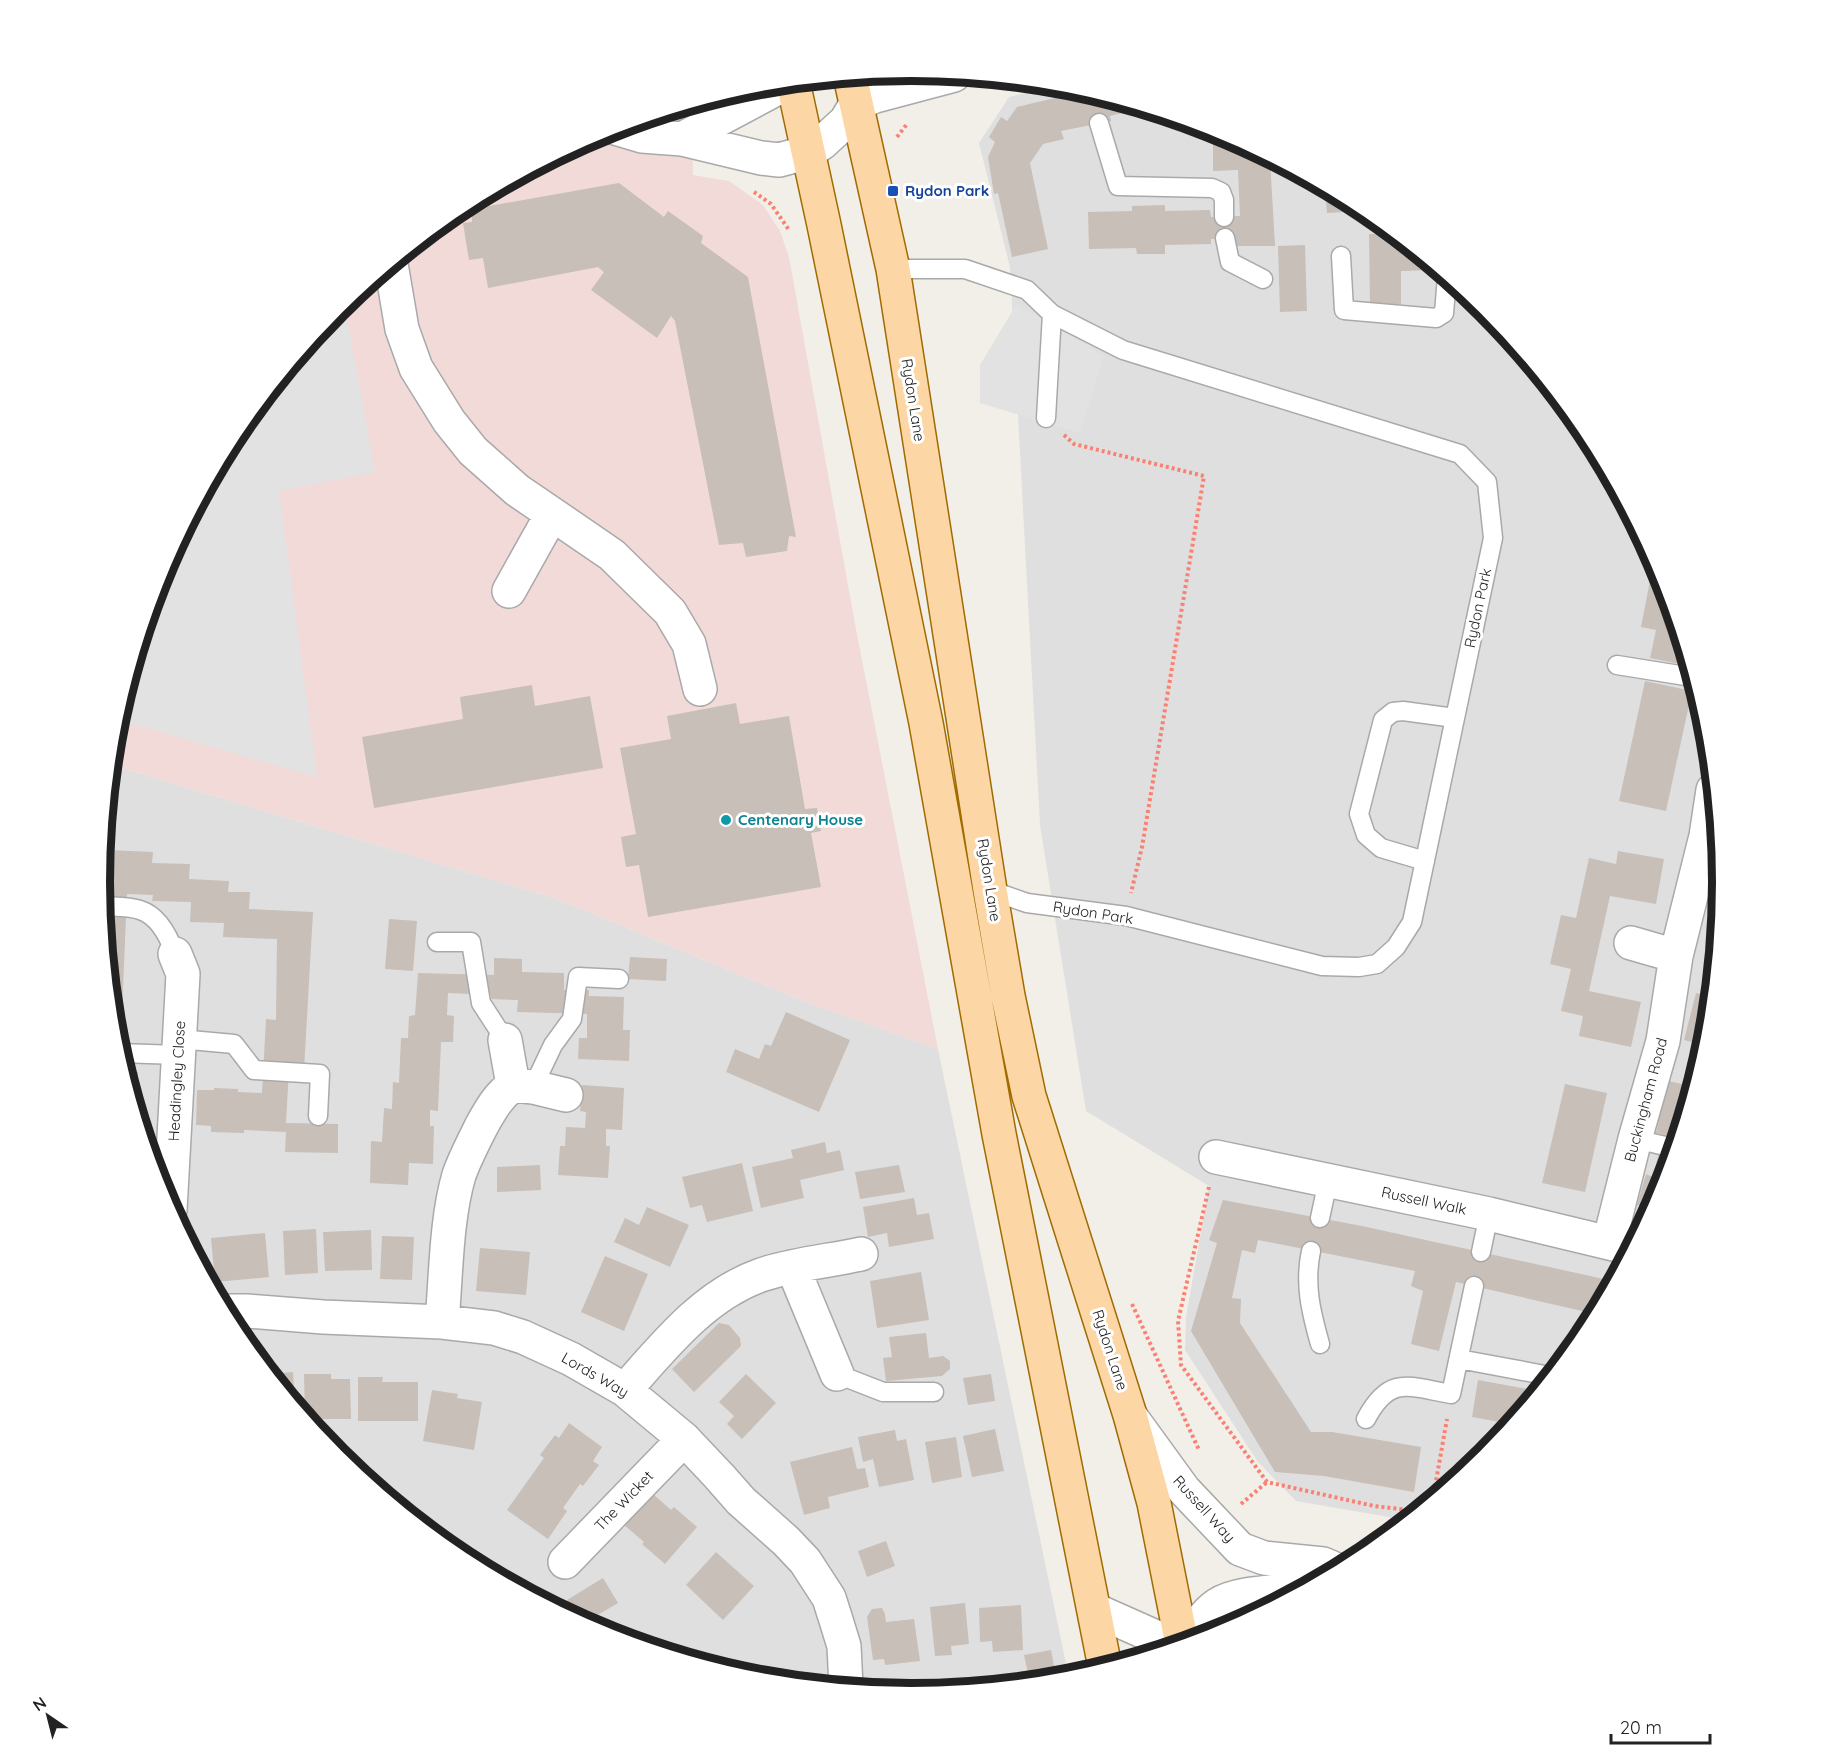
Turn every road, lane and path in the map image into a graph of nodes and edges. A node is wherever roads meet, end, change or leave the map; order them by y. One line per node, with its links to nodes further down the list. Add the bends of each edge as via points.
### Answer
1 (929, 82): 3 (street, via 875,96)
2 (795, 90): 8 (main road)
3 (853, 90): 8 (street, via 846,121); 12 (main road, Rydon Lane)
4 (766, 94): 7 (street)
5 (1099, 123): 9 (lane, via 1118,186 1212,188 1221,192)
6 (630, 132): 7 (street)
7 (682, 139): 8 (street, via 779,160)
8 (809, 152): 74 (main road, via 924,712 999,1134)
9 (1224, 217)
10 (1225, 238): 14 (lane, via 1230,262)
11 (1341, 256): 15 (lane, via 1344,310 1436,318 1444,313)
12 (892, 269): 16 (lane, Rydon Park, via 965,269 1027,290); 26 (main road, Rydon Lane)
13 (392, 272): 18 (street, via 402,329 416,368 448,421 473,451 517,490)
14 (1263, 279)
15 (1446, 287)
16 (1052, 314): 17 (lane); 23 (lane, Rydon Park, via 1123,350 1460,454 1487,482 1493,538)
17 (1046, 418): 28 (path, via 1074,444 1204,476 1142,847)
18 (552, 513): 19 (street); 22 (street, via 612,555 670,612 689,644)
19 (509, 591)
20 (1617, 665): 21 (lane)
21 (1684, 676)
22 (700, 689)
23 (1455, 718): 25 (lane, Rydon Park); 25 (lane, via 1403,711 1393,712 1383,720 1359,814 1366,836 1381,848)
24 (1709, 817): 32 (street, Buckingham Road)
25 (1425, 861): 28 (lane, Rydon Park, via 1412,922 1396,947 1377,964 1322,966)
26 (990, 890): 28 (lane, Rydon Park, via 1027,903); 63 (main road, Rydon Lane, via 1029,1096)
27 (110, 907): 31 (lane, via 141,910 159,922)
28 (1126, 916)
29 (437, 942): 34 (lane, via 471,942 481,1003)
30 (1631, 943): 32 (street)
31 (175, 954): 35 (street, Headingley Close, via 183,974)
32 (1676, 956): 40 (street, Buckingham Road, via 1663,1041)
33 (620, 978): 37 (lane, via 578,977 572,1019)
34 (505, 1040): 37 (street)
35 (179, 1047): 36 (lane); 39 (lane, via 234,1044 254,1070 320,1074); 44 (street, Headingley Close)
36 (128, 1052)
37 (523, 1086): 38 (street); 55 (street, via 503,1093 493,1105 460,1174 453,1203)
38 (566, 1095)
39 (318, 1116)
40 (1635, 1139): 41 (lane); 47 (street, Buckingham Road)
41 (1666, 1146)
42 (1216, 1157): 43 (street, Russell Walk); 67 (path, via 1178,1320 1181,1365)
43 (1328, 1180): 45 (street, Russell Walk); 46 (lane)
44 (171, 1191)
45 (1489, 1214): 47 (street, Russell Walk); 49 (lane)
46 (1320, 1218)
47 (1620, 1246)
48 (1311, 1251): 56 (lane, via 1307,1269 1309,1304)
49 (1481, 1252)
50 (861, 1254): 51 (street)
51 (793, 1268): 58 (street); 61 (street, via 763,1275 717,1297 667,1343)
52 (1474, 1286): 57 (lane)
53 (1132, 1302): 66 (path)
54 (234, 1311): 55 (street, Lords Way)
55 (442, 1322): 61 (street, Lords Way, via 494,1328 523,1337)
56 (1320, 1344)
57 (1459, 1359): 59 (lane); 60 (lane)
58 (837, 1374): 62 (lane, via 883,1392)
59 (1542, 1375)
60 (1452, 1388): 64 (lane, via 1451,1394 1404,1387 1388,1390 1375,1402); 68 (path)
61 (625, 1390): 65 (street, Lords Way)
62 (934, 1392)
63 (1130, 1415): 72 (street, Russell Way, via 1184,1490 1240,1549 1264,1558); 76 (main road, Rydon Lane, via 1154,1503)
64 (1366, 1419)
65 (684, 1439): 71 (street, The Wicket); 79 (street, Lords Way, via 741,1501 799,1554 816,1576 829,1598 844,1646)
66 (1202, 1455)
67 (1267, 1482): 69 (path); 70 (path)
68 (1435, 1487)
69 (1233, 1510)
70 (1407, 1510)
71 (565, 1562)
72 (1327, 1566)
73 (1281, 1592): 75 (street, via 1235,1598 1217,1605)
74 (1095, 1610): 77 (street); 78 (main road)
75 (1194, 1630)
76 (1180, 1635)
77 (1165, 1641)
78 (1104, 1659)
79 (846, 1680)

